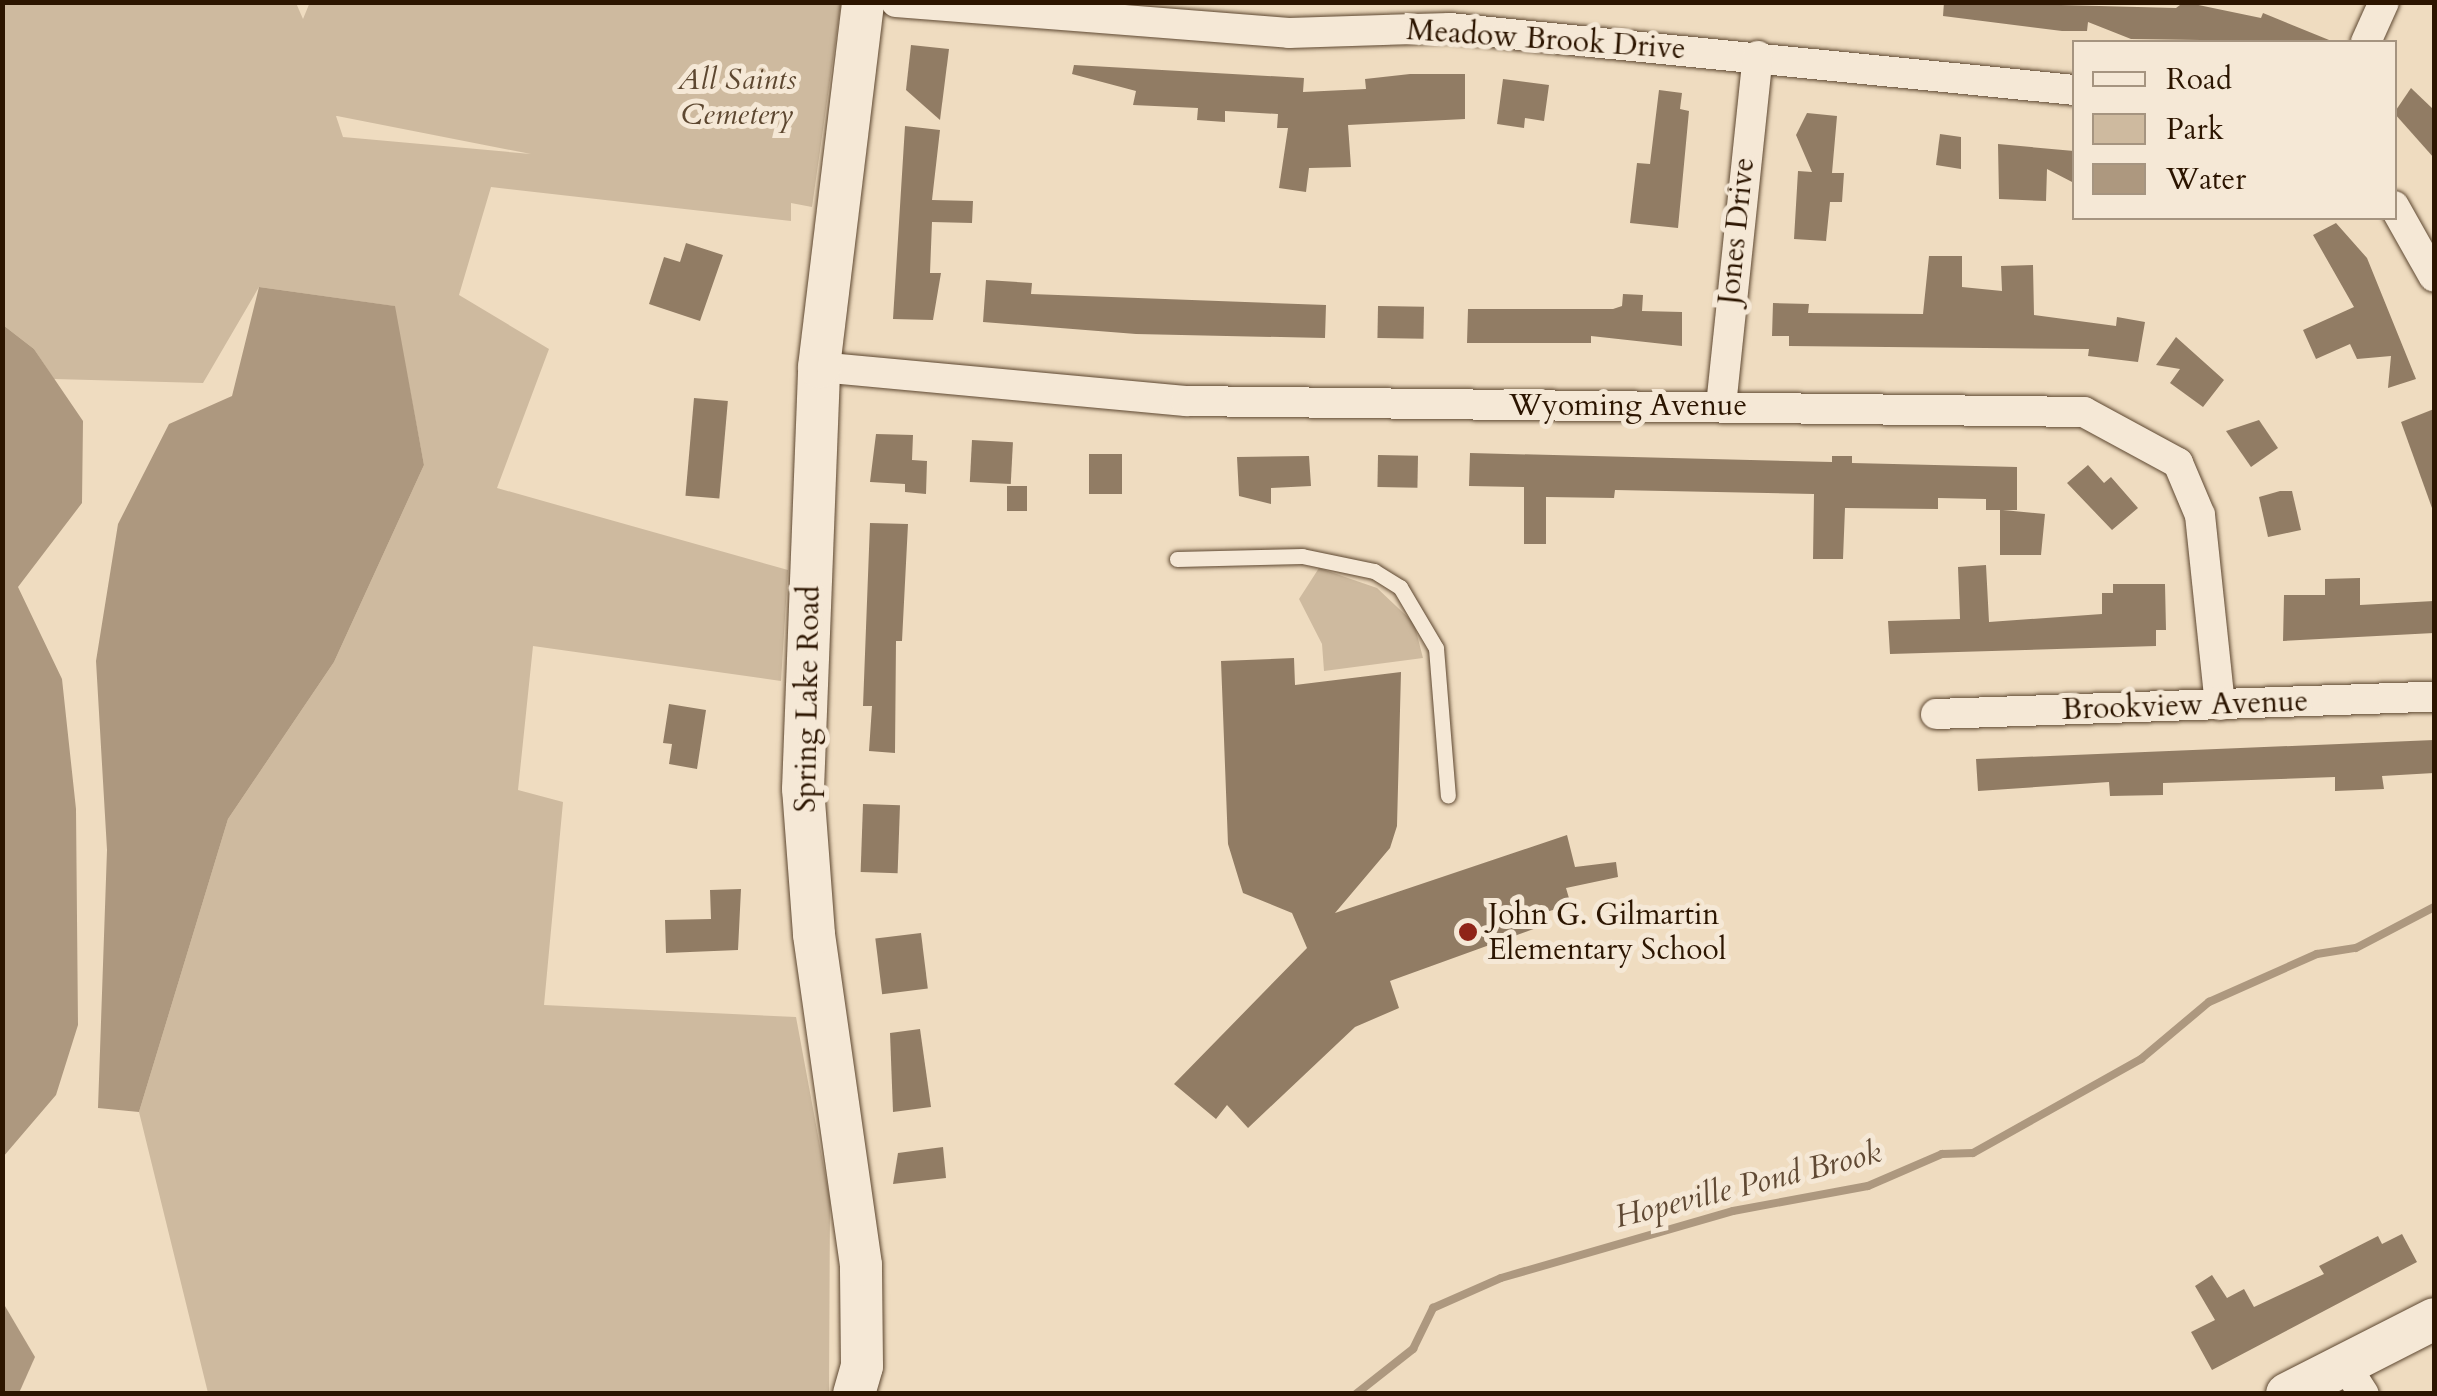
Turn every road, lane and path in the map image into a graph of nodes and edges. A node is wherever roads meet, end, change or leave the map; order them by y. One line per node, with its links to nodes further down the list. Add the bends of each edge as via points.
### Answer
1 (863, 2): 10 (main road, Spring Lake Road)
2 (896, 2): 4 (street, Meadow Brook Drive, via 1289,33)
3 (2384, 2): 5 (street)
4 (1453, 15): 6 (street, Meadow Brook Drive)
5 (2367, 40)
6 (1758, 56): 7 (street, Meadow Brook Drive); 11 (street, Jones Drive)
7 (2072, 90)
8 (2397, 211): 9 (street)
9 (2434, 277)
10 (819, 366): 11 (street, Wyoming Avenue, via 1186,401); 19 (main road, Spring Lake Road, via 802,789 814,934 861,1265 862,1366)
11 (1720, 406): 14 (street, Wyoming Avenue, via 2084,412 2129,432 2178,463 2200,515)
12 (1177, 560): 16 (lane, via 1302,556 1374,572 1400,587 1414,600 1436,648)
13 (2434, 697): 14 (street, Brookview Avenue)
14 (2220, 705): 15 (street, Brookview Avenue)
15 (1936, 714)
16 (1448, 796)
17 (2434, 1319): 18 (main road)
18 (2354, 1378): 20 (main road)
19 (854, 1394)
20 (2286, 1394)

